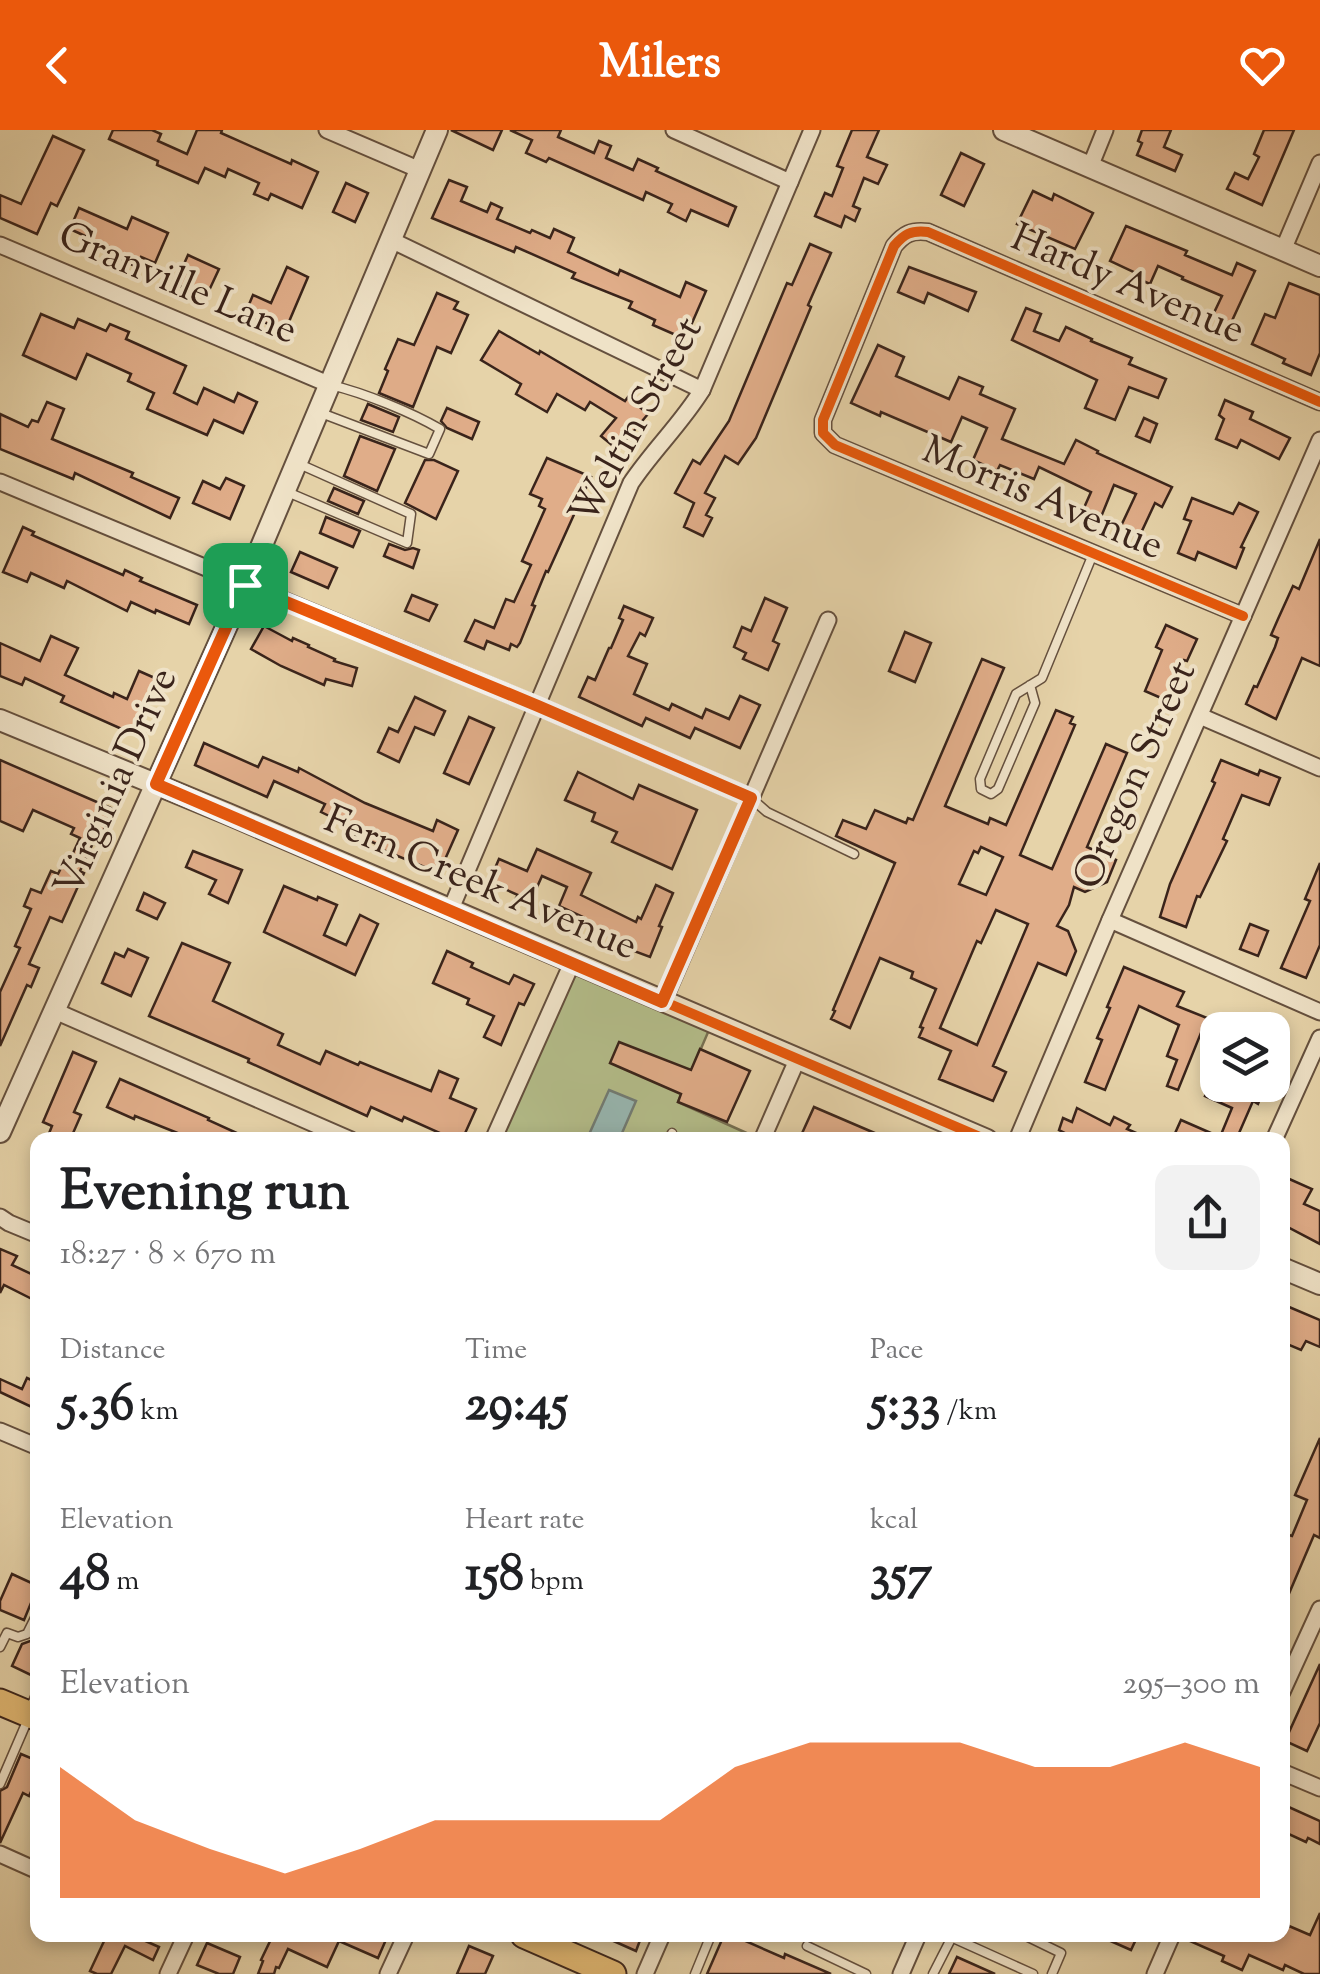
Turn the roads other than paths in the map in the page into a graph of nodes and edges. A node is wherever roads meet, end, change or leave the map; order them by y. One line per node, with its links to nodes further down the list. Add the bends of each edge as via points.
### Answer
1 (327, 130): 9 (street)
2 (436, 130): 9 (street, Virginia Drive)
3 (674, 130): 10 (street)
4 (812, 130): 10 (street, Weltin Street)
5 (1004, 130): 8 (street)
6 (1105, 130): 8 (street)
7 (1320, 162): 13 (street)
8 (1090, 167): 13 (street)
9 (420, 170): 11 (street, Virginia Drive)
10 (790, 182): 16 (street, Weltin Street)
11 (389, 239): 15 (street, Virginia Drive); 16 (street)
12 (0, 245): 15 (street, Granville Lane)
13 (1283, 250): 14 (street)
14 (1320, 266)
15 (328, 384): 18 (street, Virginia Drive); 18 (lane, via 440,429 430,454)
16 (702, 390): 29 (street, Weltin Street, via 631,484)
17 (1320, 402): 19 (street, Hardy Avenue, via 928,232 910,232 894,246)
18 (316, 412): 21 (street, Virginia Drive)
19 (822, 432): 24 (street, Morris Avenue, via 835,445)
20 (1320, 440): 26 (street, Oregon Street)
21 (296, 462): 23 (street, Virginia Drive); 23 (lane, via 410,514 407,542)
22 (0, 482): 25 (street)
23 (285, 491): 25 (street, Virginia Drive)
24 (1093, 554): 26 (street, Morris Avenue); 28 (lane, via 1042,678)
25 (245, 585): 29 (street); 33 (street, Virginia Drive)
26 (1243, 616): 30 (street, Oregon Street)
27 (828, 620): 34 (street)
28 (1030, 686): 28 (lane, via 1016,694 981,790 998,789 1035,703)
29 (538, 706): 34 (street); 36 (street, Weltin Street)
30 (1200, 716): 32 (street); 37 (street, Oregon Street)
31 (0, 720): 33 (street, Fern Creek Avenue)
32 (1320, 768)
33 (156, 784): 36 (street, Fern Creek Avenue); 40 (street, Virginia Drive)
34 (751, 798): 35 (lane); 39 (street)
35 (854, 854)
36 (450, 911): 38 (street, Fern Creek Avenue)
37 (1110, 920): 41 (street); 49 (street, Oregon Street)
38 (572, 964): 39 (street, Fern Creek Avenue); 46 (street)
39 (662, 1002): 43 (street, Fern Creek Avenue)
40 (55, 1011): 44 (street, Virginia Drive); 45 (street)
41 (1320, 1012)
42 (1320, 1038): 50 (street)
43 (797, 1060): 47 (street); 48 (street, Fern Creek Avenue)
44 (0, 1132)
45 (332, 1132)
46 (497, 1132)
47 (766, 1132)
48 (967, 1132)
49 (1020, 1132)
50 (1278, 1132)
51 (0, 1216): 52 (street)
52 (30, 1232)
53 (1290, 1271): 54 (street)
54 (1320, 1284)
55 (0, 1431): 56 (street)
56 (30, 1444)
57 (1320, 1608): 60 (street)
58 (30, 1630): 59 (lane, via 18,1637 7,1633)
59 (0, 1648)
60 (1290, 1674)
61 (0, 1702): 62 (main road)
62 (30, 1708)
63 (30, 1716): 65 (lane)
64 (1290, 1775): 66 (street)
65 (0, 1784)
66 (1320, 1788)
67 (0, 1854): 68 (street)
68 (30, 1867)
69 (182, 1942): 81 (street)
70 (403, 1942): 82 (street)
71 (554, 1942): 83 (main road)
72 (659, 1942): 84 (street)
73 (708, 1942): 85 (lane)
74 (915, 1942): 87 (street)
75 (949, 1942): 88 (lane)
76 (965, 1942): 89 (lane)
77 (1038, 1942): 90 (lane, via 1061,1954)
78 (1170, 1942): 80 (street)
79 (807, 1946): 86 (lane)
80 (1161, 1972)
81 (168, 1974)
82 (388, 1974)
83 (612, 1974)
84 (645, 1974)
85 (694, 1974)
86 (866, 1974)
87 (901, 1974)
88 (933, 1974)
89 (1034, 1974)
90 (1052, 1974)

